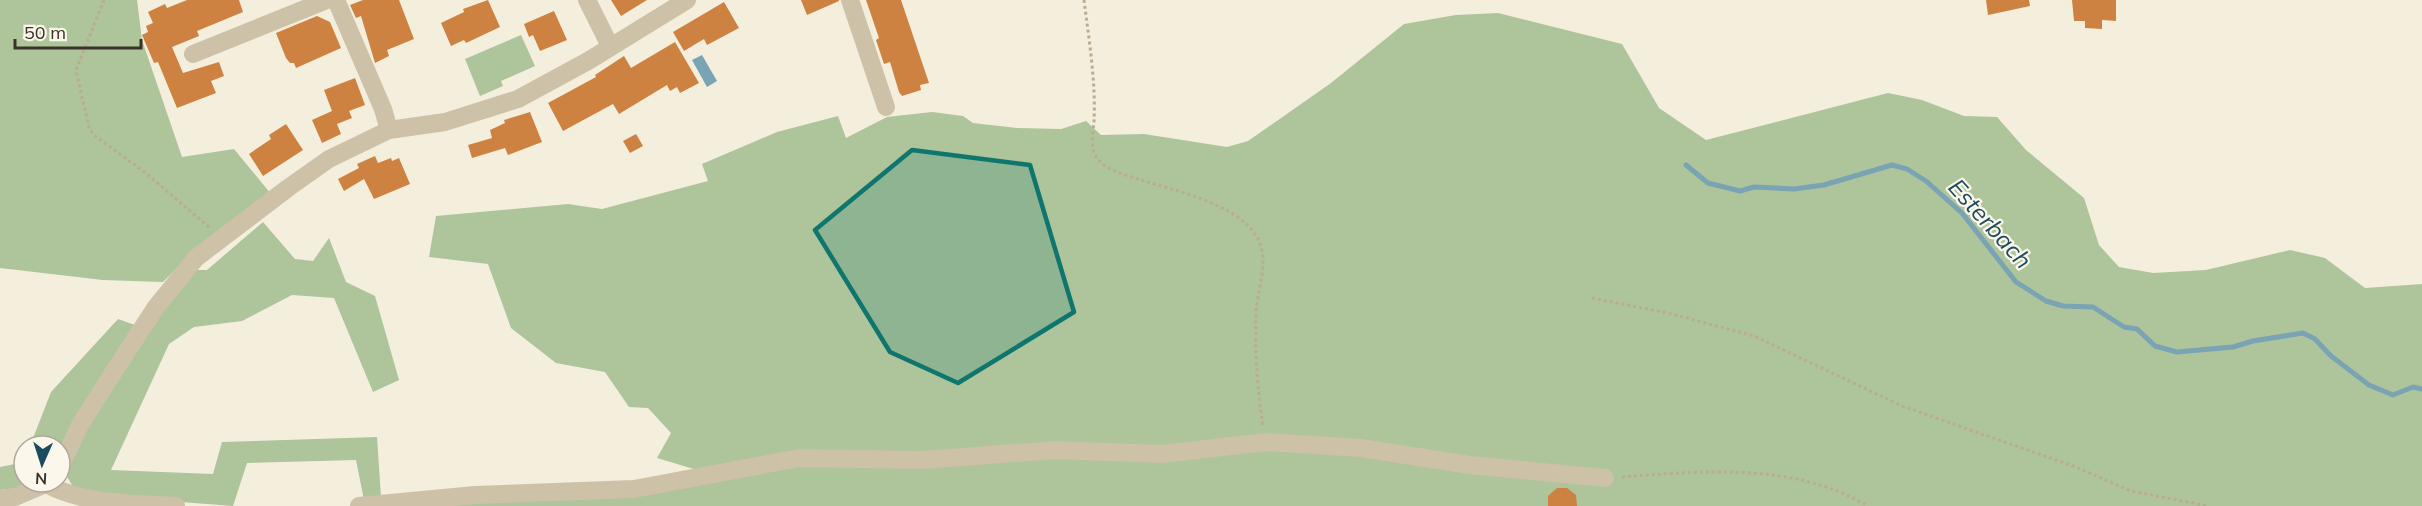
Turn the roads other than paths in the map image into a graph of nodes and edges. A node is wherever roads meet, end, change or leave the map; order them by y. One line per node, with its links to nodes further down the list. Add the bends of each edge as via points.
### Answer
1 (327, 0): 7 (street)
2 (336, 0): 9 (street)
3 (587, 0): 6 (street)
4 (687, 0): 6 (street)
5 (850, 0): 8 (street)
6 (609, 46): 9 (street, via 518,99 445,122)
7 (193, 54)
8 (885, 107)
9 (389, 130): 10 (street, via 329,159 196,258 156,308)
10 (72, 441)
11 (1605, 478): 16 (street, via 1479,466 1361,448 1266,442 1162,454 1055,450 922,460 800,458 634,489 475,495)
12 (22, 494): 14 (street)
13 (65, 494): 15 (street)
14 (0, 499)
15 (176, 506)
16 (359, 506)

